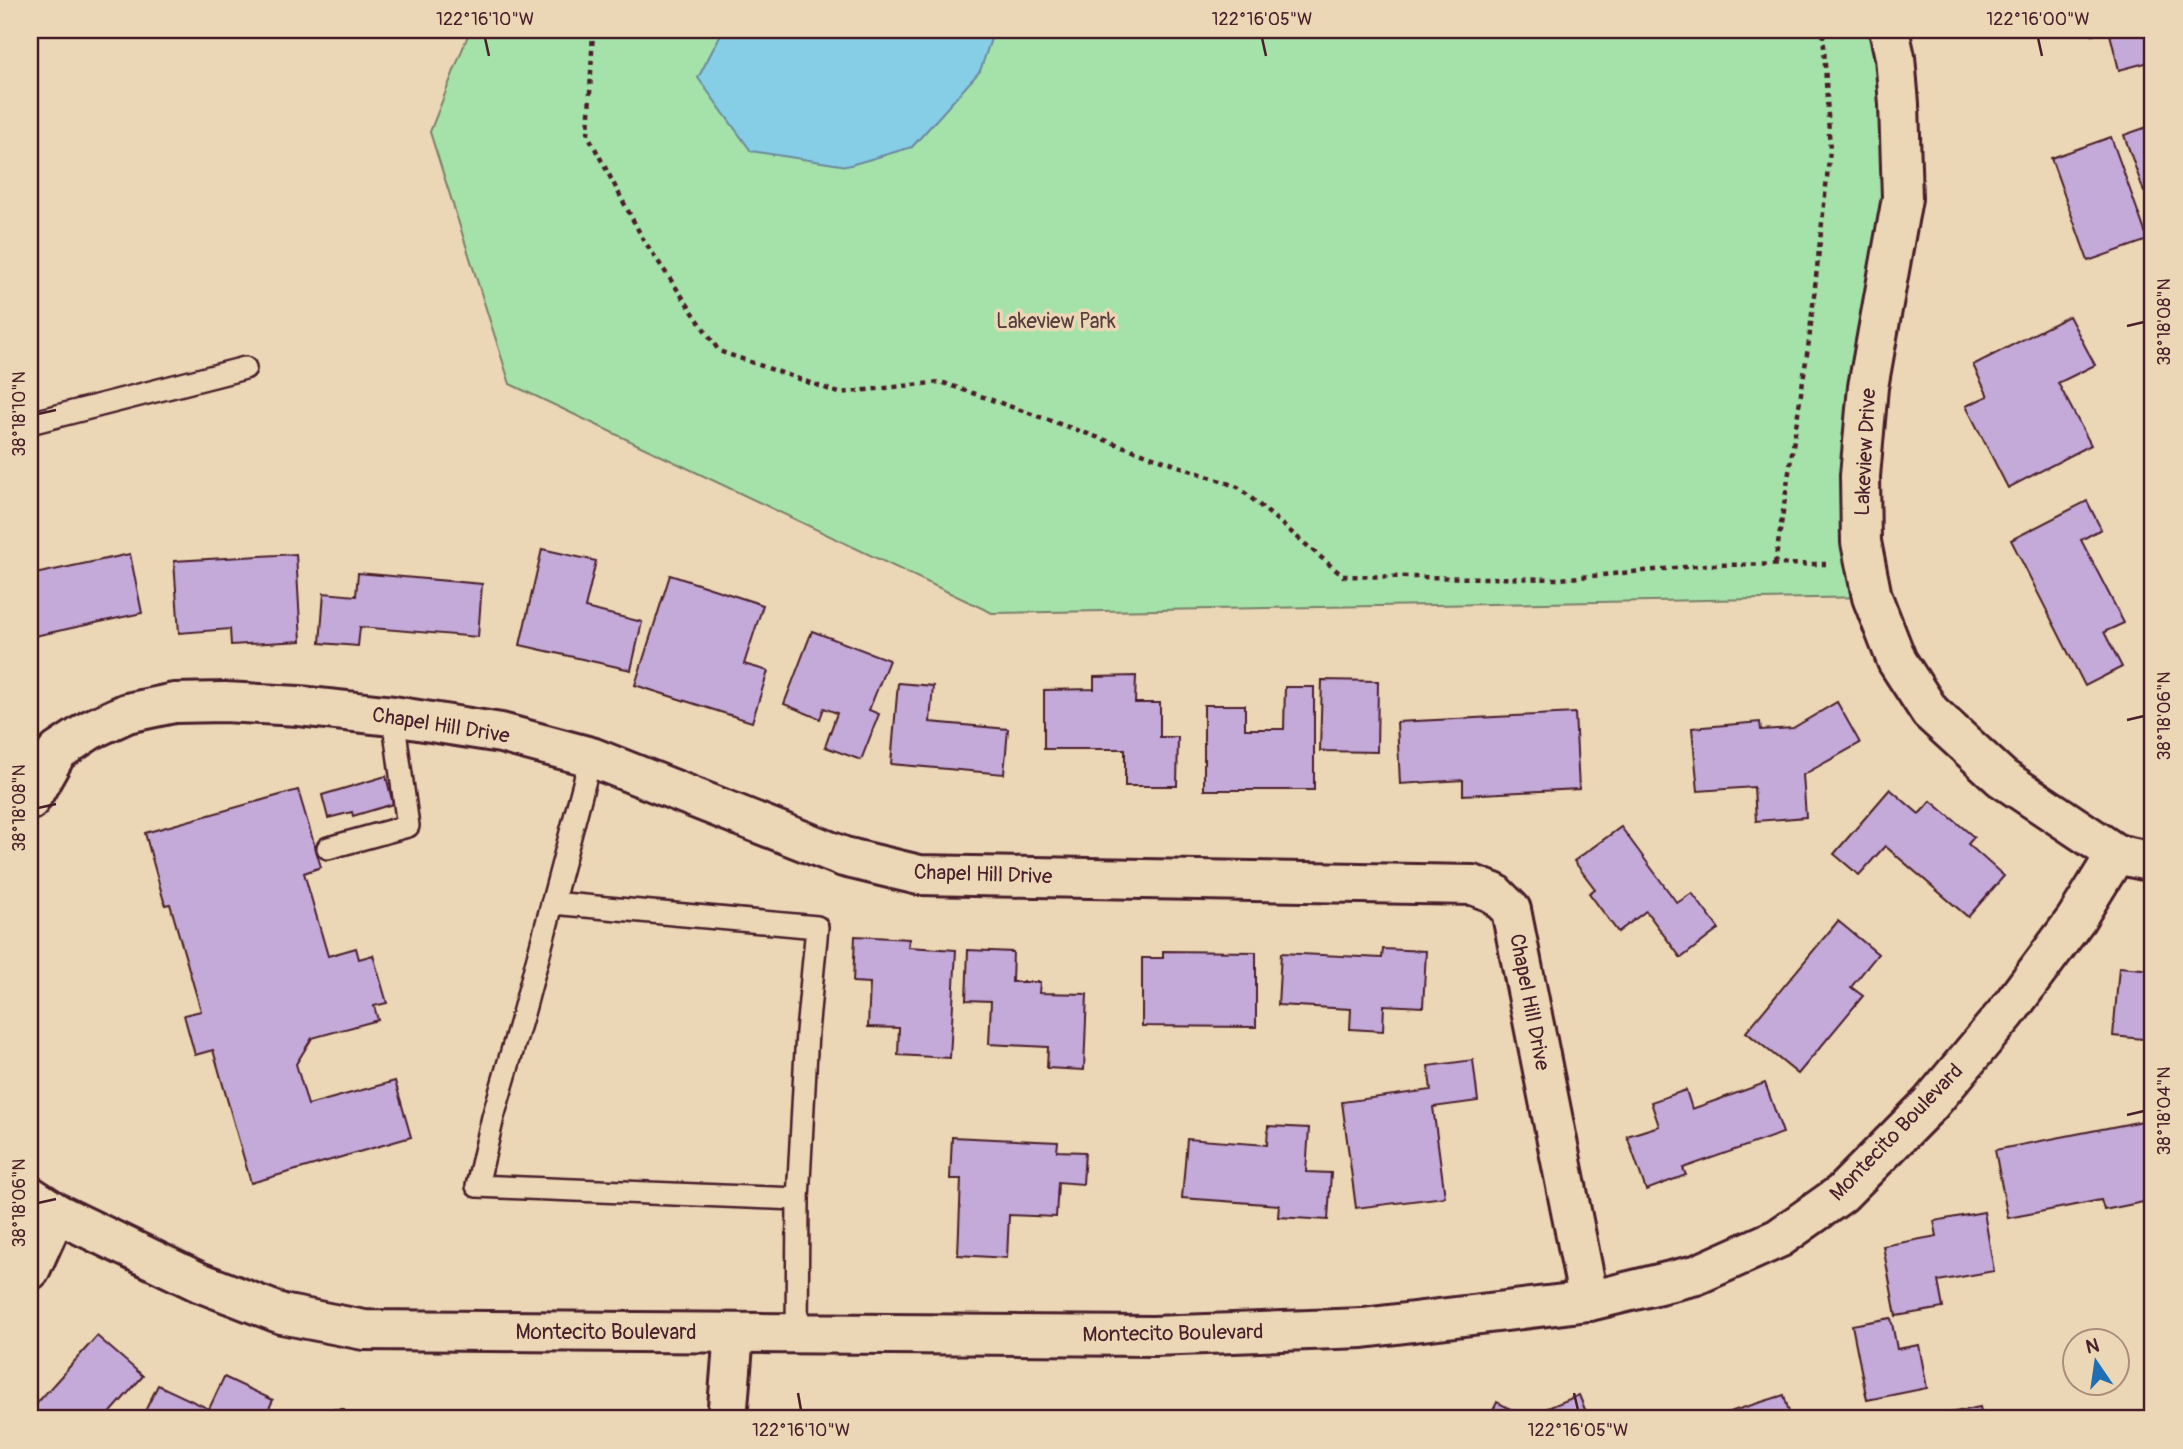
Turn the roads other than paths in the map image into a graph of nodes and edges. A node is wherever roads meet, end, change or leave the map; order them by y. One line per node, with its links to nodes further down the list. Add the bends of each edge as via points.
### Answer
1 (1889, 30): 8 (street, Lakeview Drive, via 1899,104 1902,198 1868,387 1860,476 1861,541 1872,597 1897,661 1930,712 2001,778)
2 (245, 368): 3 (lane)
3 (30, 423)
4 (393, 716): 5 (street, Chapel Hill Drive, via 501,733); 6 (street, Chapel Hill Drive, via 224,702 174,703 127,713 57,752); 7 (lane, via 408,826)
5 (591, 757): 10 (lane); 14 (street, Chapel Hill Drive, via 844,858 919,875 1473,885 1494,892 1514,920)
6 (30, 800)
7 (328, 848)
8 (2116, 854): 9 (street); 14 (street, Montecito Boulevard, via 2076,919 2007,1012 1930,1104 1841,1194 1779,1238 1696,1275)
9 (2153, 863)
10 (552, 903): 11 (lane, via 817,927); 11 (lane, via 477,1186)
11 (798, 1199): 16 (lane)
12 (43, 1205): 13 (street); 15 (street, Montecito Boulevard, via 199,1282 282,1314 364,1330)
13 (30, 1270)
14 (1589, 1301): 16 (street, Montecito Boulevard, via 1363,1328 1153,1336)
15 (734, 1333): 16 (street, Montecito Boulevard); 17 (street)
16 (797, 1333)
17 (727, 1419)

